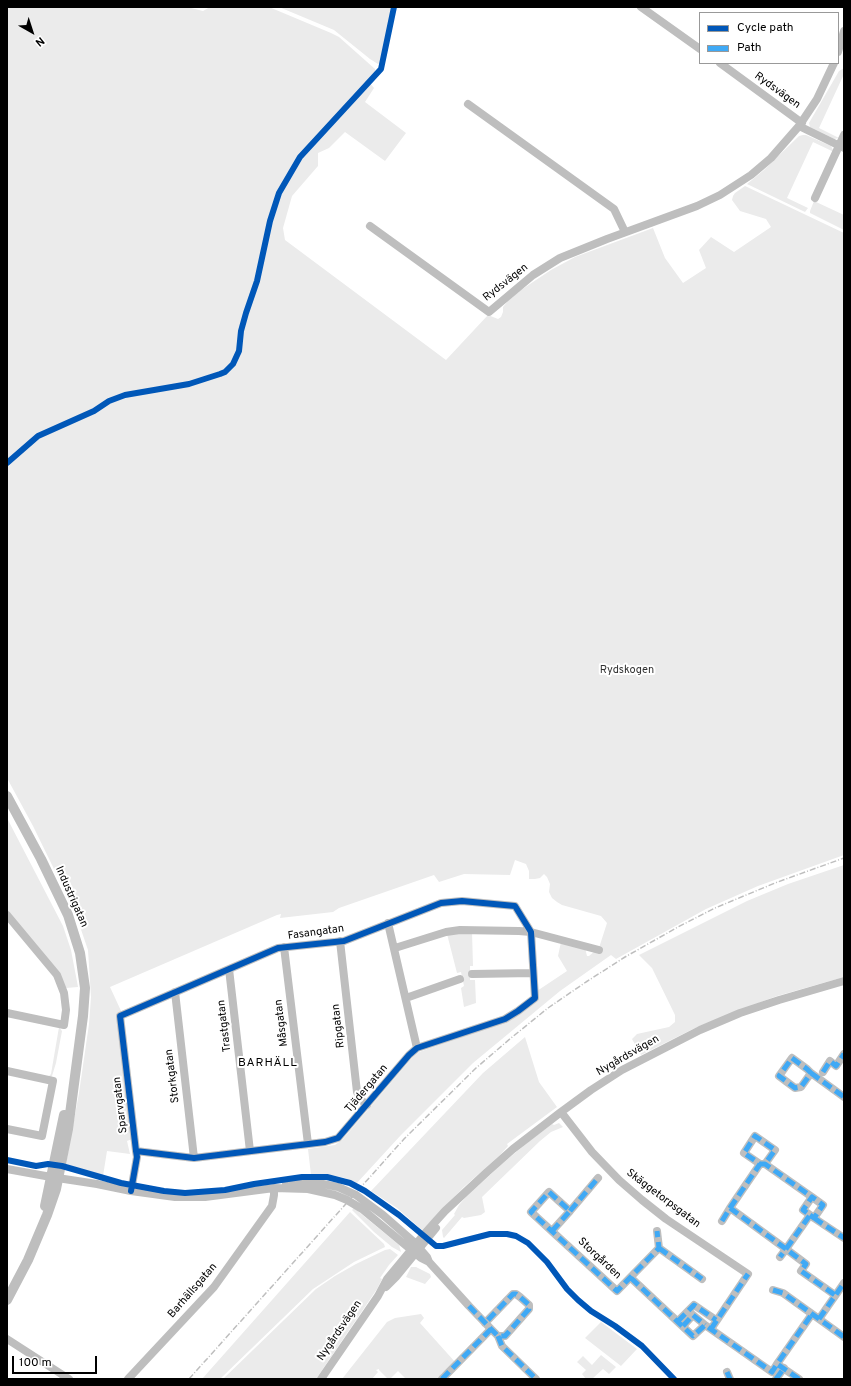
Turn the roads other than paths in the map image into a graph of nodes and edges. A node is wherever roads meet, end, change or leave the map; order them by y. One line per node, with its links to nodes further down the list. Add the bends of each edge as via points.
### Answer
1 (640, 7): 3 (street)
2 (844, 33): 4 (street)
3 (699, 48)
4 (839, 49)
5 (721, 64): 8 (street, Rydsvägen)
6 (834, 64): 8 (street, Rydsvägen, via 823,88)
7 (468, 104): 13 (street, via 614,209)
8 (800, 124): 10 (street); 13 (street, Rydsvägen, via 784,145 766,162 726,191 697,206)
9 (844, 135): 10 (street)
10 (841, 147): 11 (street)
11 (814, 198)
12 (370, 226): 13 (street, Rydsvägen, via 489,312 547,266 573,252)
13 (626, 232)
14 (7, 796): 45 (main road, Industrigatan, via 57,891 72,927 80,953 85,988 76,1063 60,1133)
15 (7, 914): 29 (street, via 57,975 65,998 66,1010 64,1025)
16 (388, 923): 17 (street, Fasangatan, via 441,902 462,901 515,906); 18 (street, Fasangatan); 20 (street)
17 (531, 932): 20 (street, via 460,930); 21 (street); 23 (street, Tjädergatan)
18 (340, 941): 19 (street, Fasangatan); 37 (street, Ripgatan, via 357,1092)
19 (284, 947): 22 (street, Fasangatan); 40 (street, Måsgatan)
20 (395, 948): 28 (street)
21 (599, 950)
22 (229, 969): 27 (street, Fasangatan); 42 (street, Trastgatan)
23 (533, 973): 24 (street); 31 (street, Tjädergatan, via 535,998 518,1011 505,1019)
24 (472, 974)
25 (460, 979): 28 (street)
26 (844, 981): 38 (street, Nygårdsvägen, via 740,1013 700,1030 622,1070)
27 (174, 992): 30 (street, Fasangatan); 43 (street, Storkgatan)
28 (406, 998): 31 (street)
29 (7, 1013)
30 (120, 1016): 41 (street, Sparvgatan)
31 (417, 1048): 37 (street, Tjädergatan)
32 (844, 1054): 34 (street, via 836,1066 830,1061)
33 (7, 1071): 39 (street, via 53,1081 42,1136)
34 (822, 1072)
35 (810, 1073): 36 (street)
36 (844, 1097)
37 (367, 1105): 40 (street, Tjädergatan, via 338,1138)
38 (560, 1112): 57 (street, Nygårdsvägen, via 474,1184); 69 (street, Skäggetorpsgatan, via 592,1152 642,1200 748,1274)
39 (7, 1129)
40 (308, 1144): 42 (street, Tjädergatan)
41 (136, 1151): 43 (street, Tjädergatan); 48 (street, Sparvgatan)
42 (250, 1151): 43 (street, Tjädergatan)
43 (194, 1158)
44 (7, 1169): 45 (street)
45 (55, 1178): 48 (street); 66 (main road, Industrigatan, via 53,1201 26,1265)
46 (598, 1178): 51 (street)
47 (274, 1188): 48 (street, via 194,1198); 57 (street, via 308,1189 340,1197 362,1209); 79 (street, Barhällsgatan, via 272,1206 214,1287)
48 (131, 1191)
49 (812, 1197): 50 (street, via 762,1164); 52 (street, via 804,1210); 52 (street, via 823,1205)
50 (730, 1208): 53 (street); 59 (street)
51 (570, 1211): 54 (street); 54 (street, Storgården, via 549,1192 531,1212)
52 (812, 1216): 56 (street); 59 (street)
53 (722, 1221)
54 (552, 1231): 61 (street, Storgården, via 617,1291)
55 (657, 1231): 58 (street)
56 (844, 1238)
57 (415, 1248): 71 (street, via 427,1257); 80 (street, Nygårdsvägen, via 396,1277 378,1296)
58 (659, 1248): 61 (street, Storgården); 62 (street)
59 (786, 1249): 60 (street); 65 (street, via 806,1264 801,1271)
60 (780, 1257)
61 (631, 1278): 70 (street, Storgården)
62 (702, 1279)
63 (844, 1283): 65 (street)
64 (772, 1290): 67 (street, via 783,1293)
65 (835, 1295): 68 (street)
66 (7, 1300)
67 (812, 1314): 68 (street); 76 (street)
68 (819, 1319): 74 (street)
69 (716, 1320): 70 (street, via 694,1305); 72 (street)
70 (680, 1323): 72 (street, via 693,1315); 72 (street, Storgården, via 693,1336)
71 (488, 1326): 73 (street); 73 (street, via 513,1294 529,1305 529,1309 505,1336); 81 (street)
72 (708, 1327): 77 (street)
73 (498, 1336): 82 (street, via 502,1346)
74 (844, 1337)
75 (7, 1339): 78 (street)
76 (780, 1366): 77 (street); 83 (street)
77 (776, 1376)
78 (69, 1379)
79 (128, 1379)
80 (321, 1379)
81 (442, 1379)
82 (536, 1379)
83 (799, 1379)

